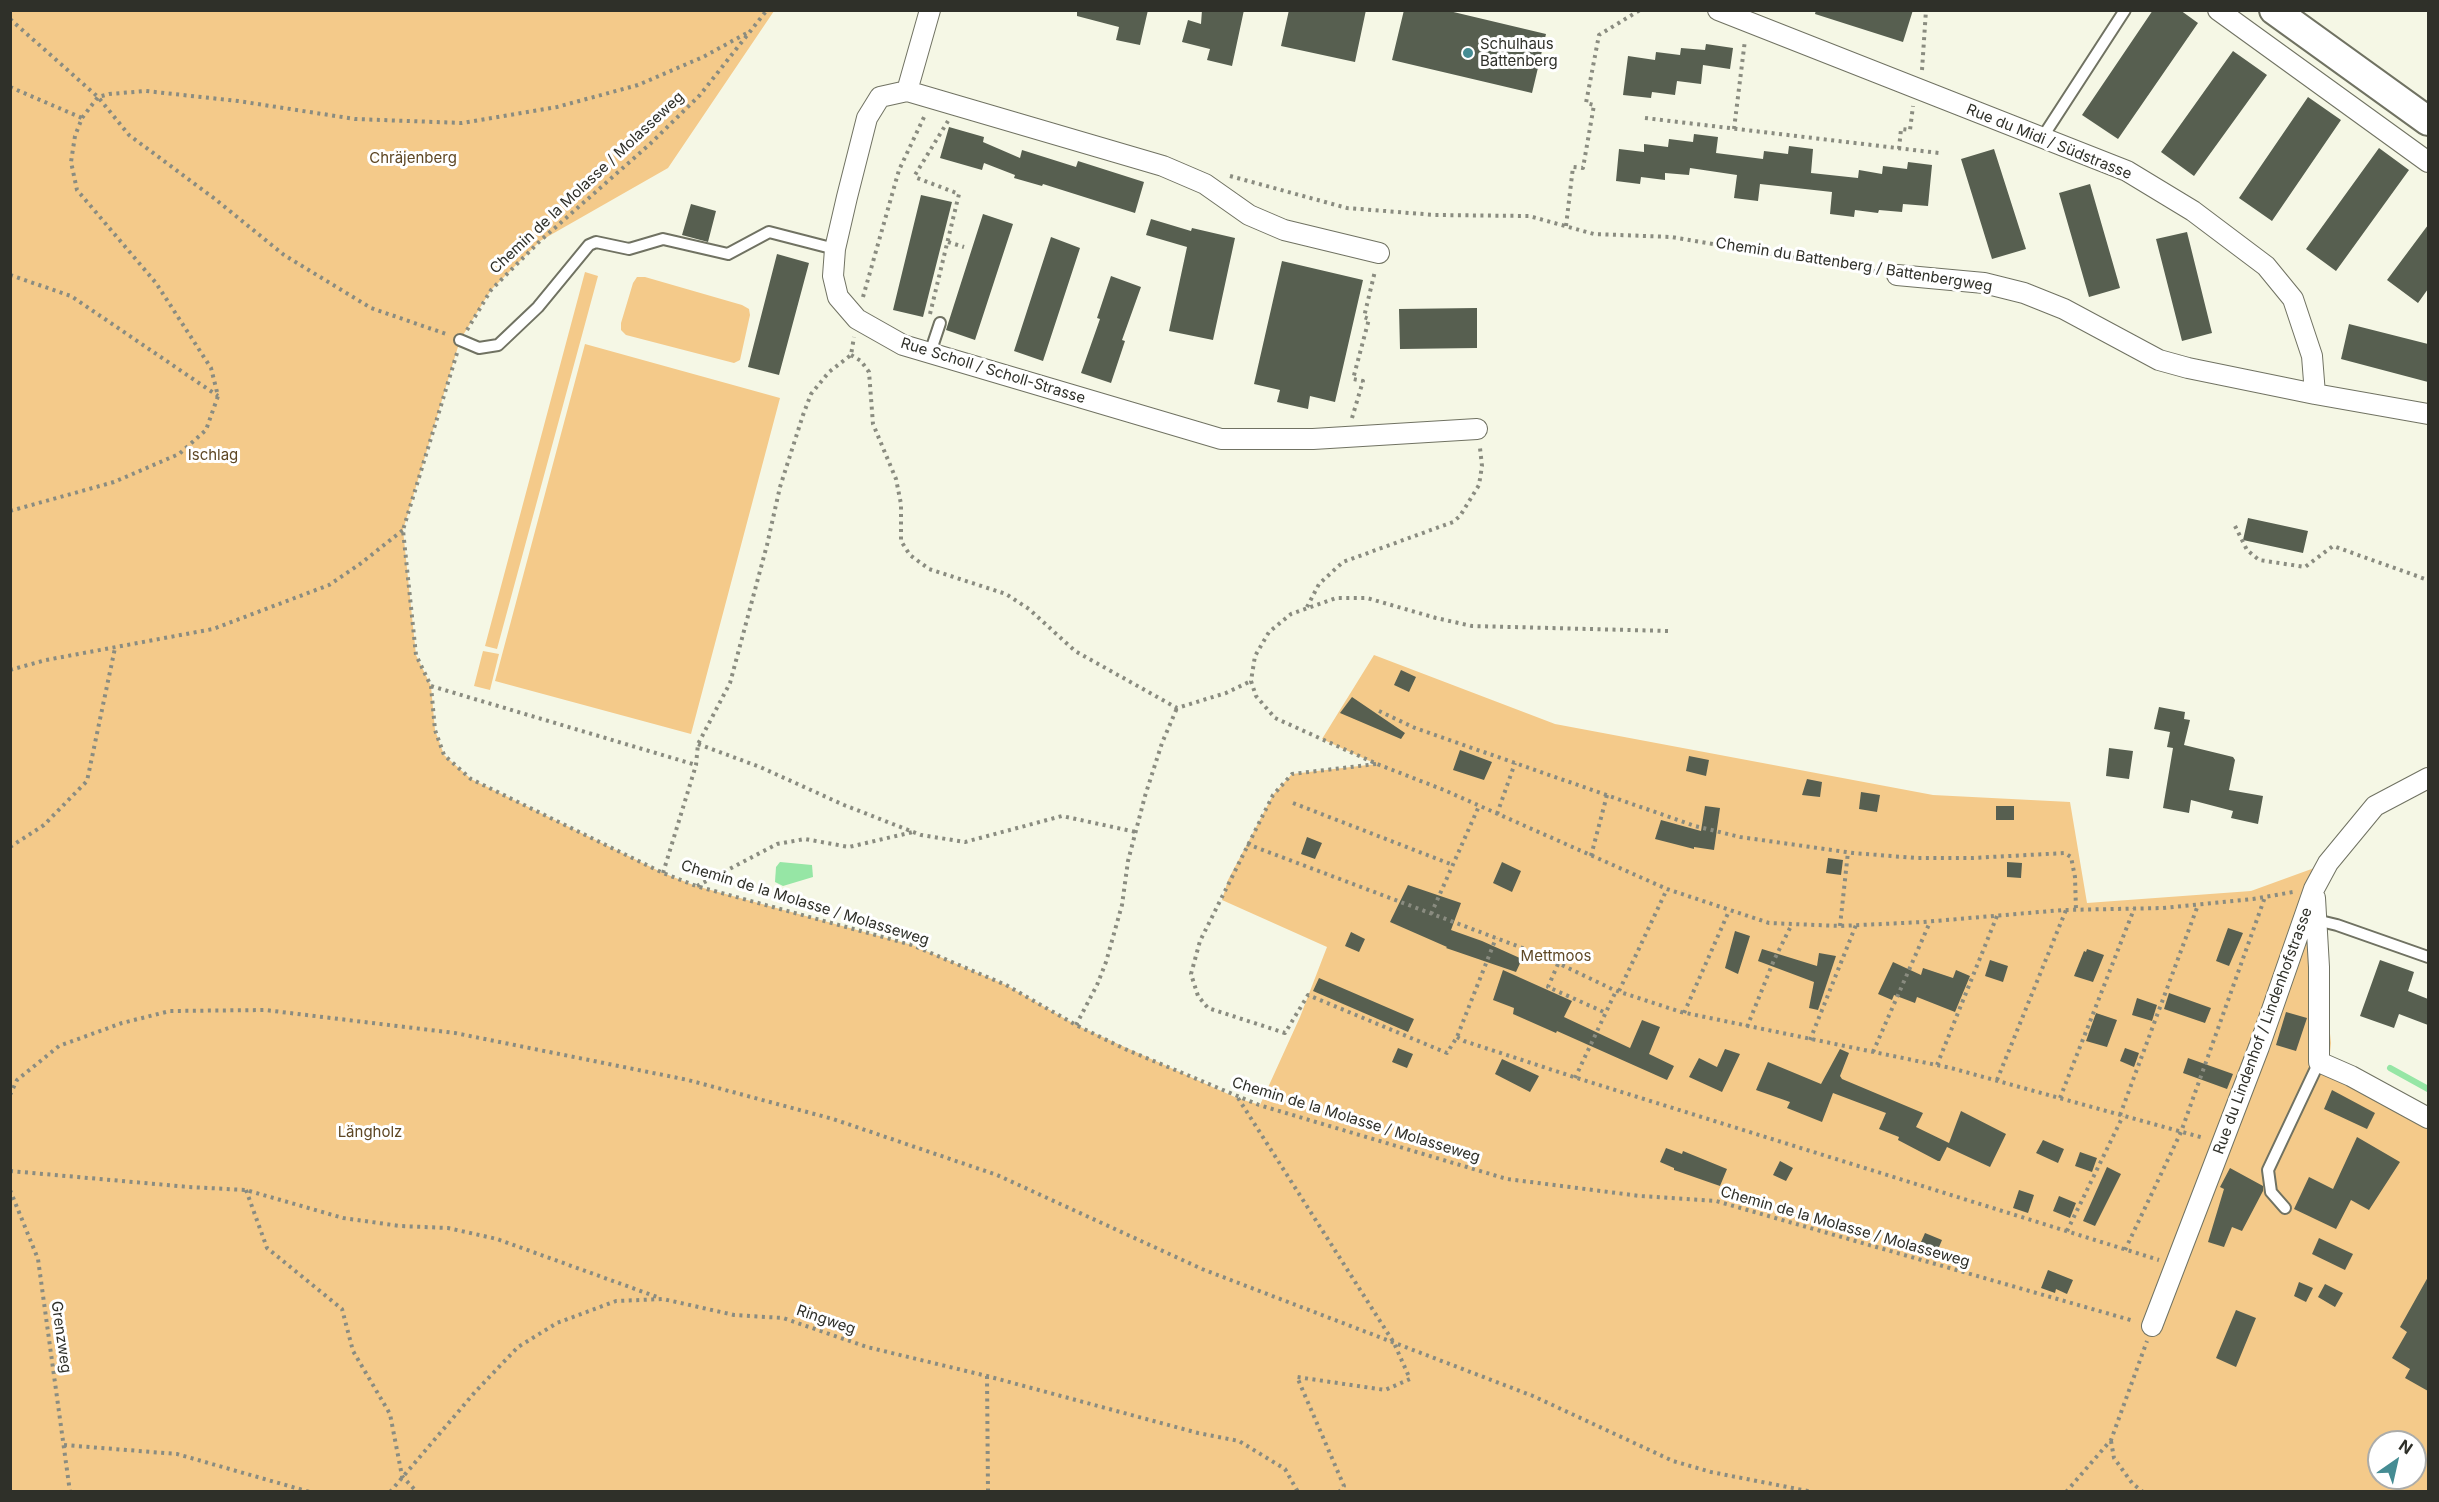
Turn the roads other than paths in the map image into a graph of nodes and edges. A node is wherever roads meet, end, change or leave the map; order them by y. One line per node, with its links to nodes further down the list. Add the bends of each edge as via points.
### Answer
1 (930, 10): 6 (street)
2 (1718, 10): 8 (street, Rue du Midi / Südstrasse)
3 (2125, 10): 8 (lane)
4 (2218, 10): 9 (street)
5 (2274, 10): 7 (main road)
6 (907, 91): 10 (street, Rue Scholl / Scholl-Strasse, via 880,97 867,118); 11 (street, via 1163,166 1205,184 1249,215 1284,230)
7 (2428, 122)
8 (2042, 138): 16 (street, Rue du Midi / Südstrasse, via 2127,171 2193,211 2266,266 2293,298 2312,356)
9 (2428, 162)
10 (835, 249): 14 (lane, via 769,232 728,254 663,239 629,249 596,242 589,245 538,307 498,345 479,348); 15 (street, Rue Scholl / Scholl-Strasse, via 833,276 838,297 857,319 903,345)
11 (1379, 253)
12 (1897, 275): 16 (street, Chemin du Battenberg / Battenbergweg, via 1984,284 2024,293 2064,309 2159,360)
13 (936, 322): 15 (lane)
14 (460, 340)
15 (930, 353): 18 (street, Rue Scholl / Scholl-Strasse, via 1221,439)
16 (2315, 394): 17 (street, Chemin du Battenberg / Battenbergweg)
17 (2428, 414)
18 (1477, 429)
19 (2428, 778): 20 (street, Rue du Lindenhof / Lindenhofstrasse, via 2375,806 2328,863)
20 (2314, 889): 21 (street); 26 (street, Rue du Lindenhof / Lindenhofstrasse)
21 (2316, 921): 22 (lane); 23 (street)
22 (2428, 957)
23 (2319, 1062): 24 (street); 25 (lane, via 2268,1170 2271,1191)
24 (2428, 1118)
25 (2284, 1208)
26 (2152, 1326)

